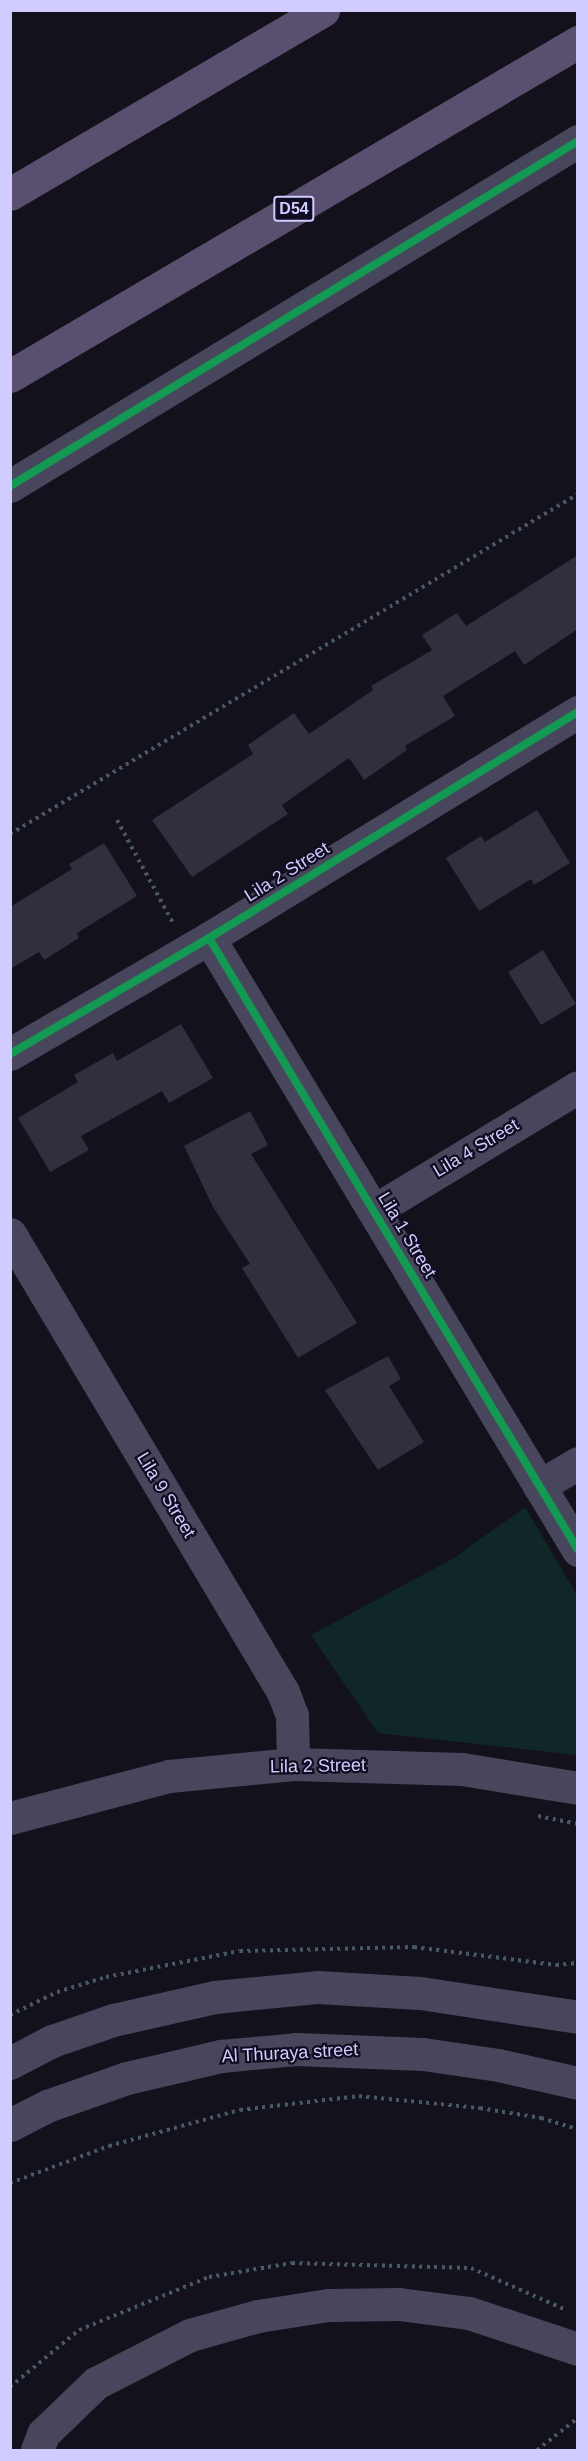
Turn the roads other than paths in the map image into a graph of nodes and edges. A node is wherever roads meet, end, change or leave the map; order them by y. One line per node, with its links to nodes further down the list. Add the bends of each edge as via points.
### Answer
1 (323, 10): 4 (main road)
2 (578, 42): 5 (main road, D54)
3 (578, 141): 6 (street)
4 (10, 194)
5 (10, 376)
6 (10, 486)
7 (578, 712): 8 (street, Lila 2 Street)
8 (198, 943): 9 (street, Lila 2 Street); 11 (street, Lila 1 Street)
9 (10, 1054)
10 (578, 1087): 11 (street, Lila 4 Street)
11 (375, 1210): 14 (street, Lila 1 Street)
12 (10, 1234): 16 (street, Lila 9 Street, via 283,1692 292,1715)
13 (578, 1463): 14 (street)
14 (539, 1485): 15 (street, Lila 1 Street)
15 (578, 1550)
16 (292, 1764): 17 (street, Lila 2 Street, via 462,1769); 19 (street, Lila 2 Street, via 169,1776)
17 (578, 1788)
18 (10, 1800): 19 (street, Lila 2 Street)
19 (62, 1805): 20 (street, Lila 2 Street)
20 (10, 1818)
21 (577, 2017): 22 (street, via 420,1993 317,1987 215,1997 113,2020 52,2041)
22 (10, 2063)
23 (578, 2083): 24 (street, Al Thuraya street, via 423,2054 296,2049 221,2056 127,2078 47,2106)
24 (10, 2125)
25 (578, 2349): 26 (street, via 469,2313 399,2304 328,2305 258,2316 190,2335 104,2378 43,2434)
26 (37, 2451)

